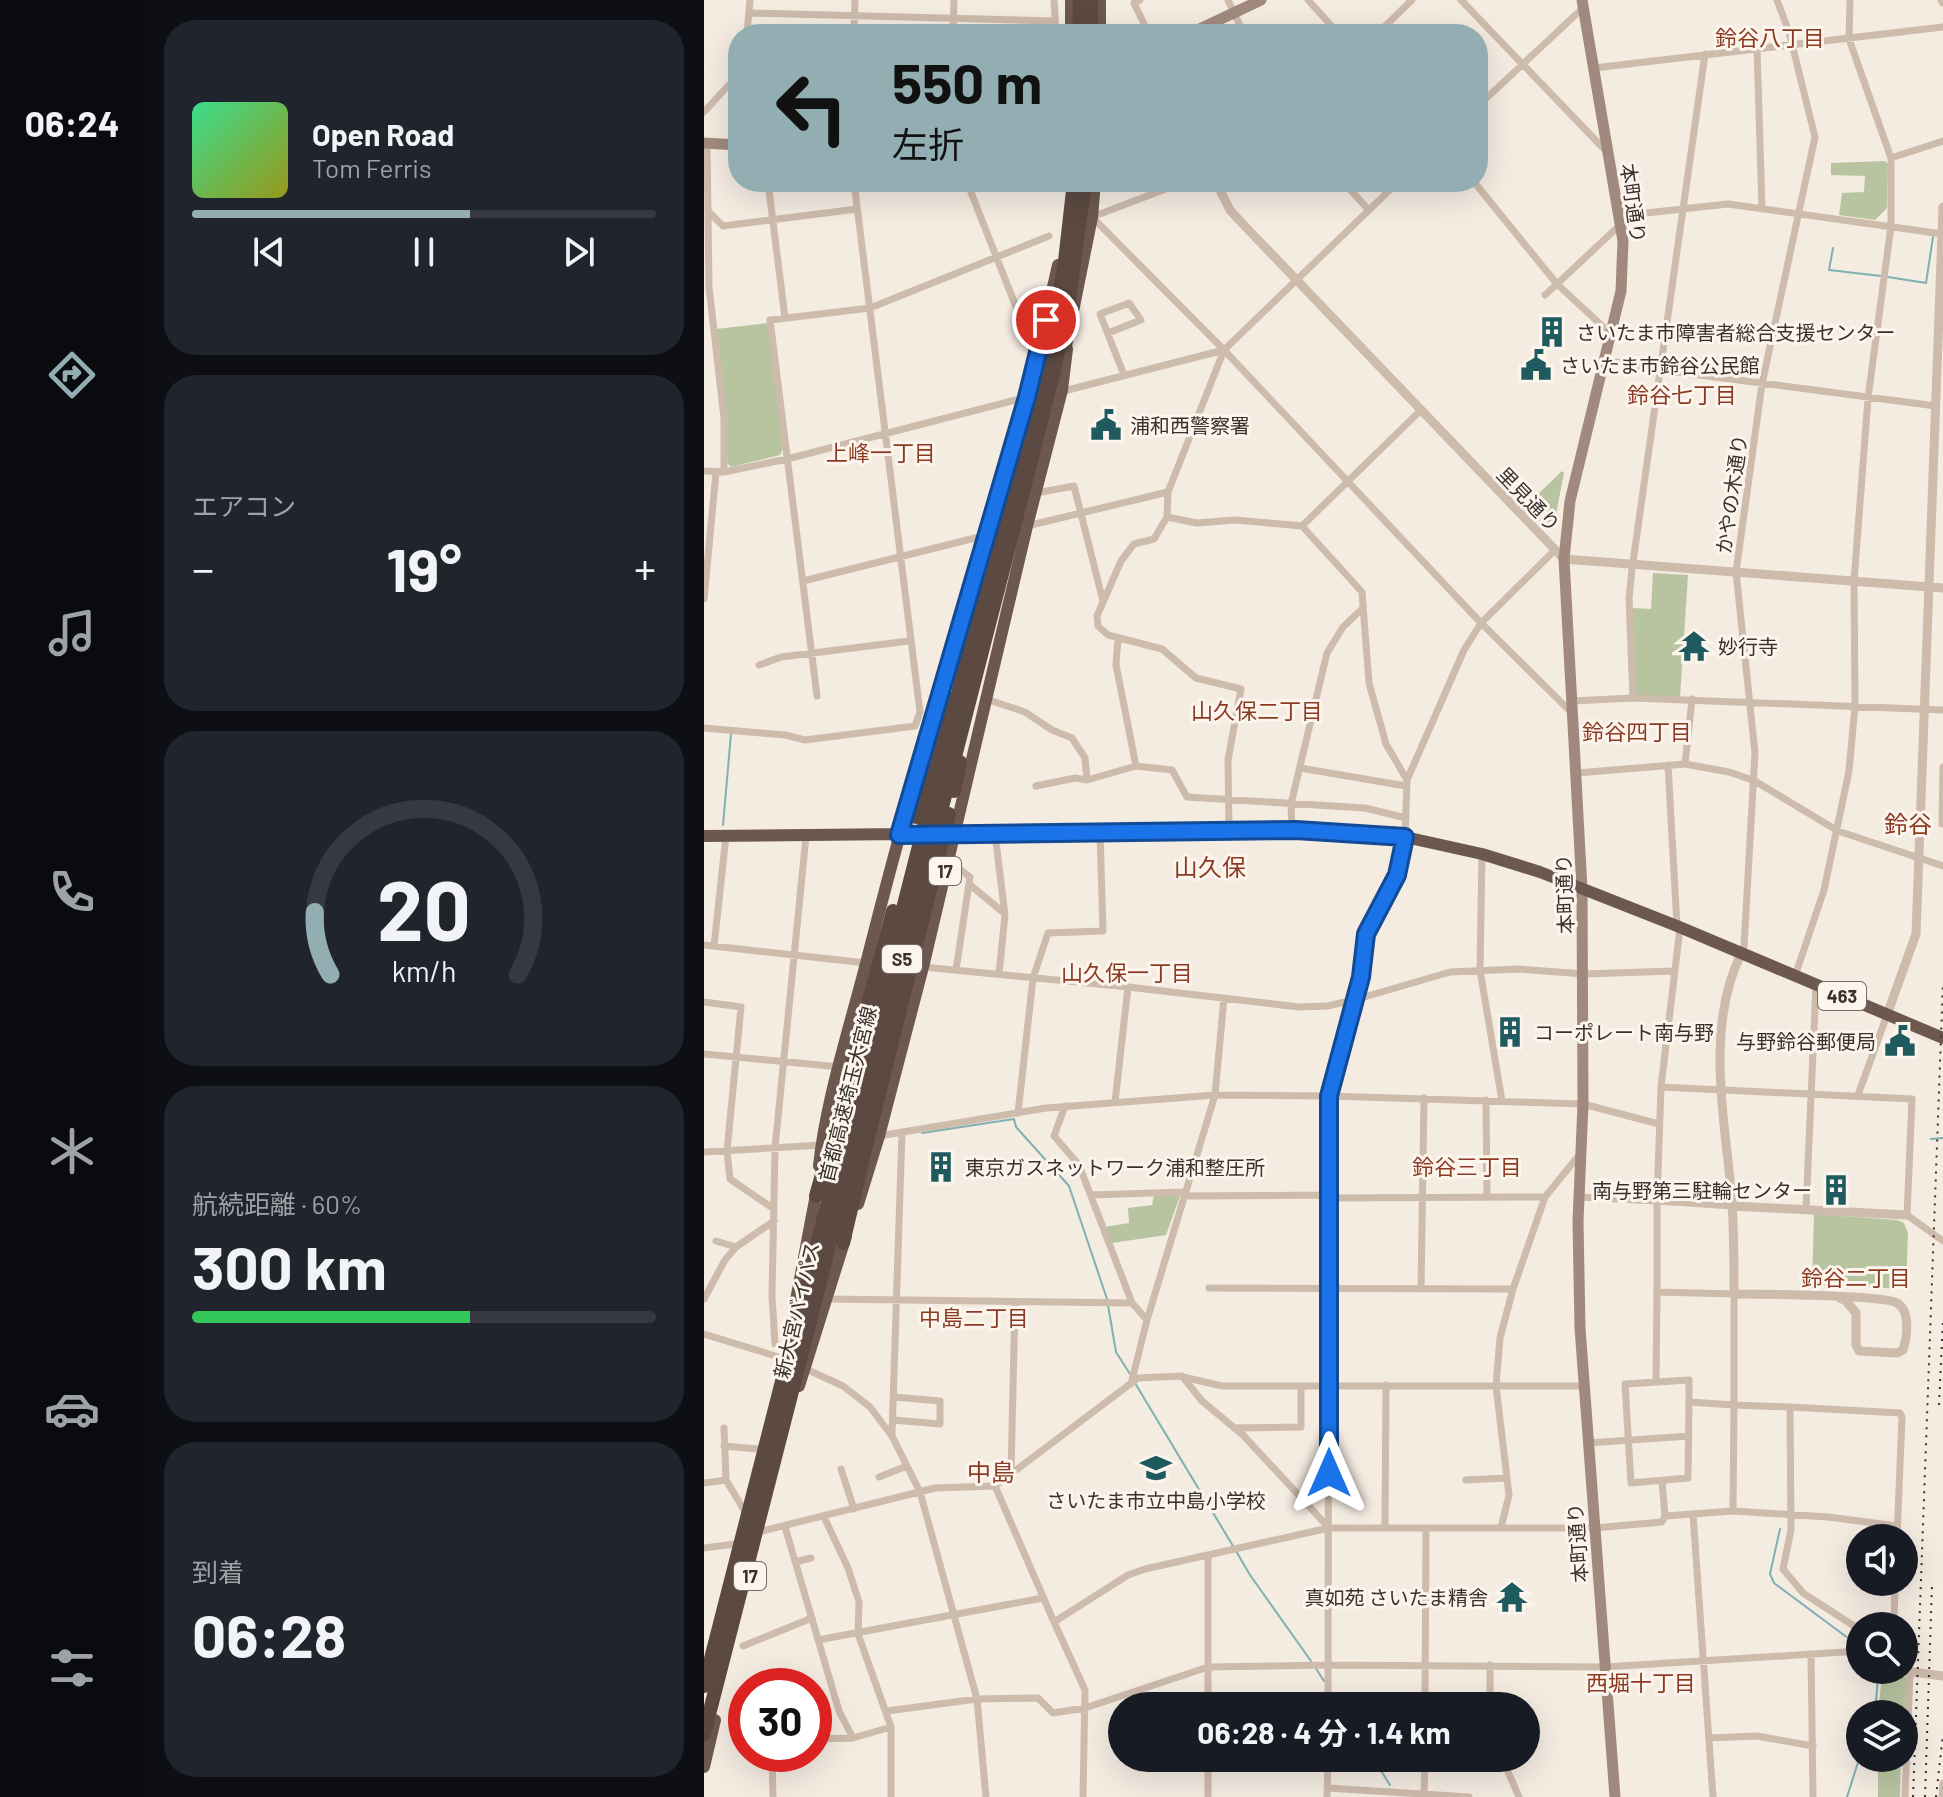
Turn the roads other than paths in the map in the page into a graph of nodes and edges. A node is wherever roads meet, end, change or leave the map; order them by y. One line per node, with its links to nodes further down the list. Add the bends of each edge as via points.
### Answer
1 (750, 0): 18 (street)
2 (855, 0): 20 (street)
3 (954, 0): 21 (street)
4 (1054, 0): 22 (street)
5 (1071, 0): 27 (highway)
6 (1080, 0): 28 (highway)
7 (1091, 0): 29 (highway)
8 (1100, 0): 30 (highway)
9 (1140, 0): 31 (street, via 1134,3)
10 (1228, 0): 19 (street)
11 (1261, 0): 19 (main road)
12 (1308, 0): 34 (street)
13 (1412, 0): 35 (street)
14 (1461, 0): 36 (street)
15 (1777, 0): 40 (street, かやの木通り)
16 (1850, 0): 39 (street)
17 (1583, 4): 43 (street); 44 (main road, 本町通り)
18 (751, 13): 20 (street); 23 (street)
19 (1234, 13): 32 (main road); 33 (street)
20 (855, 15): 21 (street); 24 (street)
21 (954, 18): 22 (street); 25 (street)
22 (1055, 21): 26 (street)
23 (749, 24)
24 (855, 24)
25 (954, 24)
26 (1055, 24)
27 (1071, 24)
28 (1079, 24)
29 (1091, 24)
30 (1100, 24)
31 (1144, 24)
32 (1210, 24)
33 (1239, 24)
34 (1330, 24)
35 (1387, 24)
36 (1484, 24)
37 (1943, 27): 39 (street)
38 (1488, 28): 43 (street)
39 (1849, 39): 40 (street); 52 (street)
40 (1792, 44): 41 (street); 71 (street, かやの木通り, via 1815,137)
41 (1757, 48): 42 (street); 68 (street)
42 (1705, 54): 44 (street); 65 (street)
43 (1523, 64): 46 (street); 51 (street)
44 (1594, 68): 51 (main road, 本町通り)
45 (728, 86): 47 (street)
46 (1488, 97)
47 (704, 112)
48 (1943, 141): 52 (street)
49 (705, 143): 50 (main road); 70 (street)
50 (728, 144)
51 (1608, 151): 73 (main road, 本町通り)
52 (1891, 158): 75 (street)
53 (769, 192): 74 (street)
54 (855, 192): 67 (street)
55 (971, 192): 78 (street)
56 (1070, 192): 95 (highway, 17)
57 (1071, 192): 101 (highway, 首都高速埼玉大宮線 / S5, bridge, via 1057,307)
58 (1084, 192): 128 (highway, 首都高速埼玉大宮線 / S5, bridge, via 1052,379)
59 (1094, 192): 72 (highway, 17)
60 (1158, 192): 72 (street)
61 (1221, 192): 79 (street, 里見通り, via 1230,210)
62 (1352, 192): 69 (street)
63 (1388, 192): 69 (street)
64 (1482, 192): 80 (street)
65 (1683, 207): 68 (street, via 1728,204); 73 (street); 90 (street)
66 (1943, 207): 76 (street)
67 (857, 209): 74 (street); 82 (street)
68 (1762, 209): 71 (street)
69 (1369, 210): 79 (street)
70 (709, 212): 74 (street, via 723,226); 103 (street, via 709,287 724,418)
71 (1799, 214): 75 (street); 92 (street, かやの木通り)
72 (1092, 217): 88 (street); 93 (highway, 17)
73 (1620, 220): 80 (street); 86 (main road, 本町通り, via 1622,278)
74 (773, 221): 83 (street)
75 (1891, 226): 76 (street); 94 (street)
76 (1942, 234): 87 (street)
77 (1049, 236): 78 (street)
78 (996, 257): 82 (street); 84 (street)
79 (1296, 281): 88 (street); 97 (street, 里見通り)
80 (1557, 284): 81 (street); 86 (street)
81 (1545, 295)
82 (870, 308): 83 (street); 98 (street)
83 (785, 318): 100 (street, via 770,320)
84 (1025, 330)
85 (1108, 333): 85 (street, via 1100,314 1129,303 1141,320); 91 (street)
86 (1611, 334): 89 (main road, 本町通り)
87 (1940, 343): 96 (street)
88 (1224, 350): 91 (street); 104 (street); 105 (street)
89 (1605, 360): 90 (street); 112 (main road, 本町通り)
90 (1661, 370): 92 (street); 114 (street)
91 (1124, 375): 93 (street)
92 (1762, 384): 94 (street); 115 (street, かやの木通り)
93 (1057, 394): 95 (highway, 17, via 933,815); 106 (highway, 17)
94 (1868, 398): 96 (street); 117 (street)
95 (1026, 402): 98 (street); 111 (highway, 17)
96 (1936, 406): 99 (street)
97 (1420, 411): 104 (street); 112 (street, 里見通り)
98 (884, 434): 100 (street); 113 (street)
99 (1938, 448): 118 (street)
100 (787, 459): 103 (street); 116 (street)
101 (1015, 462): 212 (highway, bridge, via 930,750 910,850); 329 (highway, 首都高速埼玉大宮線 / S5, bridge)
102 (704, 471): 103 (street)
103 (720, 472): 120 (street)
104 (1347, 482): 110 (street); 123 (street)
105 (1168, 492): 107 (street); 108 (street)
106 (1036, 493): 107 (street, via 1074,486); 109 (highway, 17)
107 (1081, 514): 109 (street); 121 (street)
108 (1167, 517): 110 (street); 121 (street, via 1154,539 1134,544 1121,561)
109 (1027, 526): 131 (highway, 17)
110 (1302, 526): 122 (street, via 1362,592)
111 (987, 535): 113 (street); 157 (highway, 17)
112 (1559, 555): 114 (street, 里見通り); 123 (street); 135 (main road, 本町通り)
113 (900, 558): 116 (street); 125 (street)
114 (1633, 565): 115 (street, 里見通り); 130 (street)
115 (1736, 572): 117 (street, 里見通り); 133 (street, かやの木通り)
116 (803, 581): 126 (street)
117 (1854, 581): 118 (street, 里見通り); 134 (street)
118 (1931, 586): 119 (street, 里見通り); 136 (street)
119 (1943, 588)
120 (704, 599)
121 (1103, 601): 124 (street, via 1098,626)
122 (1363, 608): 143 (street, via 1327,653); 147 (street, via 1369,683 1386,744)
123 (1481, 623): 135 (street); 147 (street, via 1464,650)
124 (1118, 638): 141 (street, via 1116,665); 149 (street, via 1162,649 1196,678 1241,689 1228,760)
125 (909, 641): 126 (street); 138 (street, via 920,712 915,726 805,740)
126 (811, 653): 127 (street); 129 (street)
127 (759, 665)
128 (973, 683): 233 (highway, bridge, via 945,833); 338 (highway, 首都高速埼玉大宮線 / S5, bridge)
129 (817, 696)
130 (1633, 698): 132 (street); 135 (street)
131 (986, 699): 145 (street, via 1025,712 1072,738 1085,758); 158 (highway, 17)
132 (1692, 699): 133 (street); 139 (street)
133 (1749, 701): 134 (street); 146 (street, かやの木通り)
134 (1855, 706): 136 (street); 155 (street)
135 (1573, 708): 144 (main road, 本町通り)
136 (1926, 709): 137 (street); 165 (street)
137 (1943, 710)
138 (704, 728)
139 (1685, 764): 140 (street); 146 (street)
140 (1668, 765): 144 (street); 171 (street)
141 (1136, 766): 145 (street); 149 (street, via 1172,770 1187,797)
142 (1943, 767): 152 (street)
143 (1300, 768): 147 (street); 150 (street)
144 (1577, 773): 169 (main road, 本町通り)
145 (1087, 780): 148 (street)
146 (1755, 781): 155 (street); 174 (street, かやの木通り)
147 (1407, 783): 151 (street)
148 (1036, 786)
149 (1228, 800): 150 (street); 154 (street)
150 (1291, 804): 151 (street, via 1365,808); 153 (street)
151 (1406, 818): 162 (street)
152 (1942, 824)
153 (1292, 830): 154 (highway, 463); 162 (highway, 463)
154 (1229, 831): 156 (highway, 463)
155 (1838, 831): 165 (street); 183 (street)
156 (1100, 832): 158 (highway, 463); 184 (street, via 1103,931 1049,931)
157 (899, 835): 158 (highway, 463); 161 (highway, 463); 176 (highway, 17)
158 (953, 835): 166 (highway, 17)
159 (704, 836): 160 (highway, 463)
160 (726, 836): 161 (highway, 463); 173 (street)
161 (806, 836): 175 (street)
162 (1405, 837): 164 (highway, 463); 188 (street, via 1397,875 1366,934)
163 (996, 842): 170 (street)
164 (1482, 854): 169 (highway, 463); 179 (street)
165 (1920, 858): 167 (street); 190 (street, via 1916,934)
166 (948, 860): 168 (street, via 970,877); 177 (highway, 17)
167 (1943, 866)
168 (969, 884): 170 (street); 178 (street)
169 (1582, 889): 171 (highway, 463); 182 (main road, 本町通り)
170 (1005, 915): 181 (street)
171 (1678, 927): 174 (highway, 463); 180 (street)
172 (704, 945): 173 (street)
173 (714, 946): 175 (street)
174 (1741, 954): 183 (highway, 463); 197 (street, via 1724,1013)
175 (794, 955): 176 (street); 194 (street)
176 (866, 963): 195 (highway, 17)
177 (923, 967): 178 (street); 211 (highway, 17)
178 (956, 970): 181 (street)
179 (1480, 970): 182 (street); 188 (street, via 1450,972); 204 (street)
180 (1675, 971): 182 (street); 196 (street)
181 (999, 974): 184 (street)
182 (1584, 974): 206 (main road, 本町通り)
183 (1795, 976): 185 (highway, 463)
184 (1033, 978): 186 (street); 208 (street)
185 (1816, 985): 190 (highway, 463); 198 (street)
186 (1128, 987): 187 (street); 205 (street)
187 (1224, 998): 188 (street, via 1299,1007); 199 (street)
188 (1354, 1000): 201 (street)
189 (704, 1002): 193 (street, via 741,1007)
190 (1887, 1015): 191 (highway, 463); 200 (street)
191 (1943, 1038)
192 (704, 1054): 193 (street)
193 (738, 1057): 194 (street); 214 (street)
194 (784, 1061): 195 (street); 213 (street)
195 (840, 1067): 212 (highway, 17)
196 (1661, 1087): 197 (street); 209 (street)
197 (1722, 1089): 198 (street); 226 (street)
198 (1810, 1093): 200 (street); 228 (street)
199 (1215, 1095): 201 (street); 205 (street); 217 (street)
200 (1858, 1095): 229 (street, via 1912,1099)
201 (1329, 1096): 202 (street); 220 (street)
202 (1424, 1098): 203 (street); 224 (street)
203 (1486, 1100): 204 (street); 221 (street)
204 (1502, 1101): 206 (street)
205 (1115, 1102): 207 (street)
206 (1583, 1104): 209 (street); 216 (main road, 本町通り)
207 (1065, 1106): 208 (street); 218 (street, via 1054,1136 1079,1165)
208 (1018, 1113): 210 (street)
209 (1659, 1124): 225 (street)
210 (902, 1132): 211 (street); 245 (street)
211 (879, 1136): 233 (highway, 17)
212 (827, 1142): 213 (street); 219 (highway)
213 (775, 1148): 214 (street); 227 (street)
214 (727, 1151): 215 (street); 227 (street, via 730,1179)
215 (704, 1152)
216 (1581, 1152): 222 (street); 223 (main road, 本町通り)
217 (1184, 1194): 218 (street); 220 (street); 250 (street)
218 (1091, 1195): 247 (street)
219 (816, 1196): 249 (highway, 17)
220 (1330, 1196): 224 (street); 236 (street)
221 (1487, 1197): 222 (street); 224 (street)
222 (1545, 1197): 238 (street)
223 (1579, 1197): 225 (street); 263 (main road, 本町通り)
224 (1422, 1198): 237 (street)
225 (1657, 1201): 226 (street); 239 (street)
226 (1732, 1206): 228 (street); 240 (street)
227 (774, 1209): 230 (street)
228 (1806, 1209): 229 (street)
229 (1907, 1215): 232 (street)
230 (774, 1221): 234 (street); 252 (street)
231 (716, 1241): 234 (street)
232 (1943, 1241)
233 (843, 1243): 243 (highway, 17)
234 (736, 1247): 242 (street)
235 (1209, 1288): 236 (street)
236 (1327, 1288): 237 (street); 258 (street)
237 (1421, 1289): 238 (street)
238 (1513, 1289): 262 (street, via 1500,1338)
239 (1657, 1292): 240 (street); 256 (street)
240 (1734, 1294): 241 (street); 266 (street)
241 (1840, 1298): 244 (street); 248 (street)
242 (704, 1299)
243 (827, 1299): 245 (street); 254 (highway, 17)
244 (1868, 1299): 248 (street); 248 (street, via 1902,1307 1903,1350 1859,1351)
245 (896, 1300): 246 (street); 264 (street)
246 (1015, 1302): 247 (street); 279 (street)
247 (1132, 1303): 250 (street)
248 (1856, 1313)
249 (793, 1319): 253 (highway, 新大宮バイパス / 17); 260 (highway, 新大宮バイパス / 17, via 922,860)
250 (1147, 1320): 257 (street)
251 (704, 1334): 253 (street)
252 (775, 1344)
253 (782, 1358): 276 (highway, 新大宮バイパス / 17)
254 (806, 1369): 260 (highway, 17); 271 (street, via 843,1386 870,1407)
255 (1182, 1376): 257 (street, via 1138,1378); 261 (street, via 1222,1386); 270 (street)
256 (1656, 1382): 265 (street, via 1689,1380); 273 (street, via 1625,1384)
257 (1131, 1384): 279 (street)
258 (1328, 1385): 259 (street); 261 (street); 298 (street)
259 (1386, 1385): 262 (street); 299 (street)
260 (799, 1386): 303 (highway, 新大宮バイパス / 17)
261 (1301, 1386): 270 (street, via 1301,1427)
262 (1496, 1386): 263 (street); 281 (street)
263 (1584, 1386): 274 (main road, 本町通り)
264 (894, 1397): 268 (street); 268 (street, via 940,1401 940,1424)
265 (1689, 1402): 266 (street); 272 (street)
266 (1734, 1405): 267 (street); 290 (street)
267 (1790, 1407): 293 (street); 296 (street, via 1900,1413)
268 (893, 1420): 271 (street)
269 (724, 1428): 275 (street)
270 (1234, 1428): 298 (street)
271 (892, 1436): 277 (street)
272 (1689, 1436): 273 (street); 284 (street, via 1688,1478)
273 (1628, 1440): 274 (street); 284 (street, via 1631,1483)
274 (1588, 1443): 302 (main road, 本町通り)
275 (724, 1446): 276 (street); 282 (street)
276 (758, 1449): 289 (highway, 新大宮バイパス / 17)
277 (907, 1466): 280 (street); 287 (street)
278 (841, 1469): 288 (street)
279 (1011, 1474): 286 (street)
280 (879, 1477)
281 (1507, 1478): 283 (street); 301 (street, via 1509,1495)
282 (726, 1480): 285 (street); 289 (street)
283 (1466, 1480)
284 (1662, 1481): 292 (street)
285 (704, 1483)
286 (995, 1486): 287 (street); 309 (street)
287 (920, 1492): 288 (street); 310 (street)
288 (854, 1509): 294 (street)
289 (744, 1510): 304 (highway, 新大宮バイパス / 17)
290 (1733, 1511): 291 (street); 293 (street)
291 (1693, 1514): 292 (street); 319 (street)
292 (1665, 1516): 302 (street, via 1662,1522)
293 (1791, 1516): 295 (street); 312 (street, via 1784,1572 1803,1593)
294 (824, 1517): 297 (street); 314 (street, via 859,1602)
295 (1882, 1524)
296 (1897, 1524)
297 (785, 1527): 303 (street); 308 (street)
298 (1329, 1528): 299 (street); 306 (street); 320 (street)
299 (1385, 1528): 300 (street)
300 (1426, 1528): 301 (street); 323 (street)
301 (1501, 1528): 302 (street)
302 (1594, 1528): 325 (main road, 本町通り)
303 (762, 1531): 343 (highway, 新大宮バイパス / 17)
304 (735, 1544): 305 (street); 322 (highway, 新大宮バイパス / 17)
305 (704, 1548)
306 (1208, 1555): 313 (street, via 1128,1575); 324 (street)
307 (811, 1558): 308 (street)
308 (795, 1562): 311 (street)
309 (1043, 1598): 310 (street); 313 (street)
310 (955, 1613): 314 (street); 334 (street)
311 (812, 1618): 315 (street); 316 (street)
312 (1846, 1621)
313 (1054, 1622): 335 (street, via 1085,1690)
314 (858, 1634): 315 (street); 336 (street)
315 (818, 1640): 339 (street, via 839,1711)
316 (743, 1646)
317 (1846, 1652): 318 (street)
318 (1811, 1654): 319 (street); 342 (street)
319 (1704, 1661): 325 (street); 340 (street)
320 (1328, 1665): 323 (street); 324 (street); 331 (street)
321 (1490, 1665): 323 (street); 325 (street); 333 (street)
322 (704, 1666)
323 (1426, 1666): 332 (street)
324 (1208, 1667): 330 (street); 335 (street)
325 (1605, 1667): 359 (main road, 本町通り)
326 (1918, 1673): 327 (street)
327 (1943, 1676)
328 (1910, 1684): 363 (street)
329 (704, 1686)
330 (1208, 1692)
331 (1328, 1692)
332 (1425, 1692)
333 (1490, 1692)
334 (977, 1699): 335 (street, via 1038,1698 1053,1713); 336 (street); 354 (street)
335 (1085, 1708): 355 (street)
336 (887, 1711): 337 (street)
337 (891, 1727): 339 (street); 353 (street)
338 (704, 1734)
339 (853, 1738): 341 (street)
340 (1709, 1738): 342 (street, via 1757,1736); 360 (street)
341 (832, 1739)
342 (1813, 1746): 362 (street)
343 (704, 1767)
344 (772, 1772): 352 (street)
345 (1208, 1772): 356 (street)
346 (1425, 1772): 351 (street)
347 (1508, 1772): 350 (street)
348 (1943, 1783): 364 (street)
349 (1328, 1792): 351 (street)
350 (1517, 1794): 358 (street)
351 (1424, 1795): 357 (street)
352 (773, 1797)
353 (891, 1797)
354 (986, 1797)
355 (1083, 1797)
356 (1208, 1797)
357 (1469, 1797)
358 (1507, 1797)
359 (1615, 1797)
360 (1713, 1797)
361 (1805, 1797): 362 (street)
362 (1813, 1797)
363 (1905, 1797)
364 (1942, 1797)

